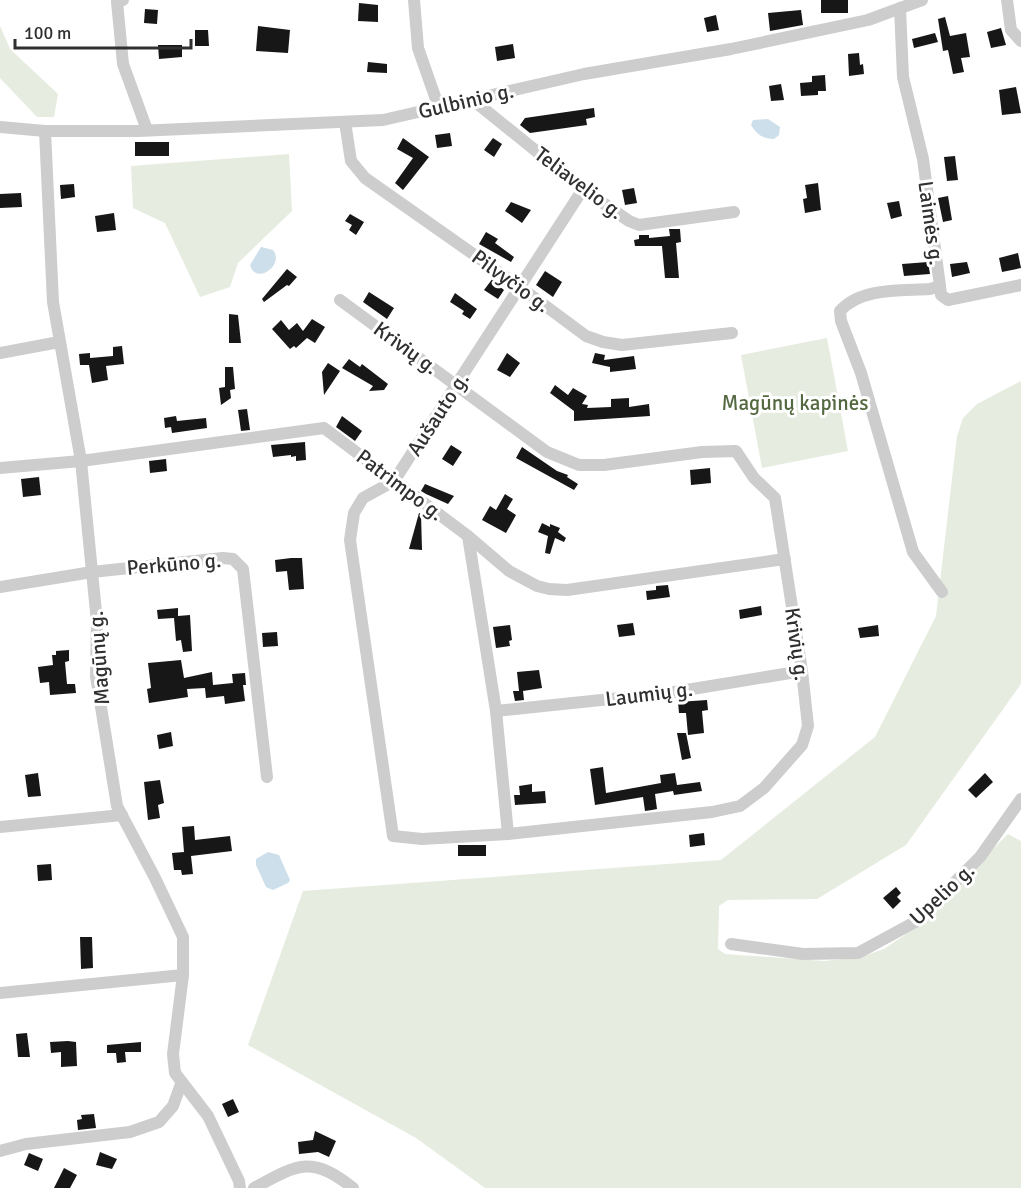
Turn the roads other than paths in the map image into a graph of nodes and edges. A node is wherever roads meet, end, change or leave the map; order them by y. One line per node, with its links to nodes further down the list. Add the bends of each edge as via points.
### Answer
1 (123, 0): 11 (street, via 117,2 123,64)
2 (414, 0): 8 (street, via 418,48)
3 (922, 0): 5 (street, Gulbinio g.)
4 (1007, 0): 6 (street, via 1011,30)
5 (900, 8): 7 (street, Gulbinio g., via 868,20 584,74); 16 (street, Laimės g., via 903,77 922,159)
6 (1021, 41)
7 (473, 100): 8 (street, Gulbinio g.); 13 (street, Teliavelio g.)
8 (439, 108): 9 (street, Gulbinio g., via 383,120)
9 (345, 122): 11 (street, Gulbinio g.); 17 (street, Pilvyčio g., via 351,161 365,178)
10 (0, 127): 12 (street, Gulbinio g.)
11 (147, 130): 12 (street, Gulbinio g.)
12 (45, 131): 20 (street, Magūnų g., via 53,302)
13 (583, 189): 14 (street, Teliavelio g., via 639,225); 17 (street, Aušauto g.)
14 (734, 212)
15 (1021, 285): 16 (street, via 948,300 941,295)
16 (939, 286): 30 (street, Laimės g., via 868,294 840,311 913,552)
17 (520, 287): 19 (street, Pilvyčio g., via 586,336 603,342 622,345); 22 (street, Aušauto g.)
18 (340, 300): 22 (street, Krivių g.)
19 (732, 333)
20 (59, 342): 21 (street); 23 (street, Magūnų g.)
21 (0, 353)
22 (457, 385): 25 (street, Aušauto g.); 27 (street, Krivių g., via 548,452 579,465 736,451 754,478 775,498)
23 (81, 461): 24 (street, Patrimpo g.); 25 (street, Patrimpo g., via 324,428); 28 (street, Magūnų g.)
24 (0, 468)
25 (394, 481): 26 (street, Patrimpo g.); 33 (street, Aušauto g., via 363,498 354,513 350,540)
26 (468, 536): 27 (street, Patrimpo g., via 509,571 549,589 567,590); 32 (street)
27 (785, 559): 31 (street, Krivių g.)
28 (92, 572): 29 (street, Perkūno g.); 34 (street, Perkūno g., via 222,558 233,559 243,569); 36 (street, Magūnų g., via 98,622 96,676 117,806)
29 (0, 586)
30 (942, 592)
31 (802, 671): 32 (street, Laumių g., via 668,693); 38 (street, Krivių g., via 808,726 802,745 764,788 740,806)
32 (496, 711): 38 (street)
33 (377, 718): 38 (street, Krivių g., via 393,836 422,839)
34 (267, 777)
35 (1021, 799): 39 (street, Upelio g., via 980,857 915,922 858,953 803,954)
36 (122, 815): 37 (street); 40 (street, Magūnų g., via 183,937)
37 (0, 827)
38 (508, 834)
39 (731, 944)
40 (183, 975): 41 (street); 42 (street, Magūnų g., via 173,1054 175,1073)
41 (0, 993)
42 (182, 1084): 43 (street, via 173,1106 159,1122 130,1132 26,1144); 44 (street, Magūnų g., via 208,1116)
43 (0, 1151)
44 (240, 1188)
45 (254, 1188): 46 (street, via 303,1166 320,1167)
46 (353, 1188)

